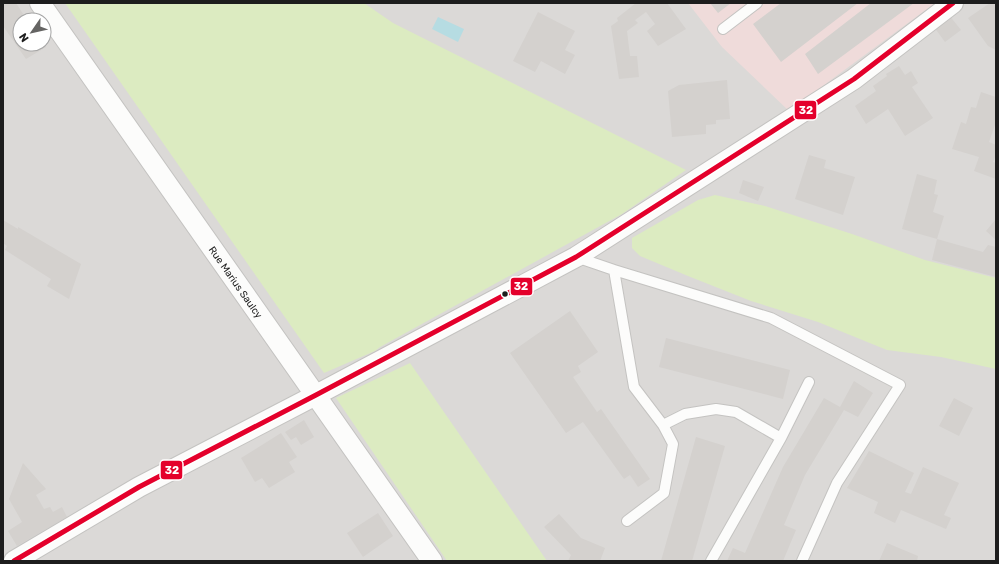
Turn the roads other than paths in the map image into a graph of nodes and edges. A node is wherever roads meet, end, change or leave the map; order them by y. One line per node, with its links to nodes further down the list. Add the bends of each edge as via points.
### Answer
1 (40, 3): 8 (street, Rue Marius Saulcy)
2 (757, 3): 4 (lane)
3 (953, 3): 5 (street, via 854,79)
4 (723, 29)
5 (576, 257): 6 (lane); 8 (street)
6 (614, 270): 9 (lane, via 634,386); 15 (lane, via 771,318 900,385 837,483)
7 (809, 382): 10 (lane)
8 (316, 395): 12 (street, via 139,487); 13 (street, Rue Marius Saulcy)
9 (663, 425): 10 (lane, via 685,414 716,409 736,412); 11 (lane, via 673,444 664,493)
10 (781, 438): 14 (lane)
11 (627, 521)
12 (14, 561)
13 (432, 561)
14 (711, 561)
15 (802, 561)

